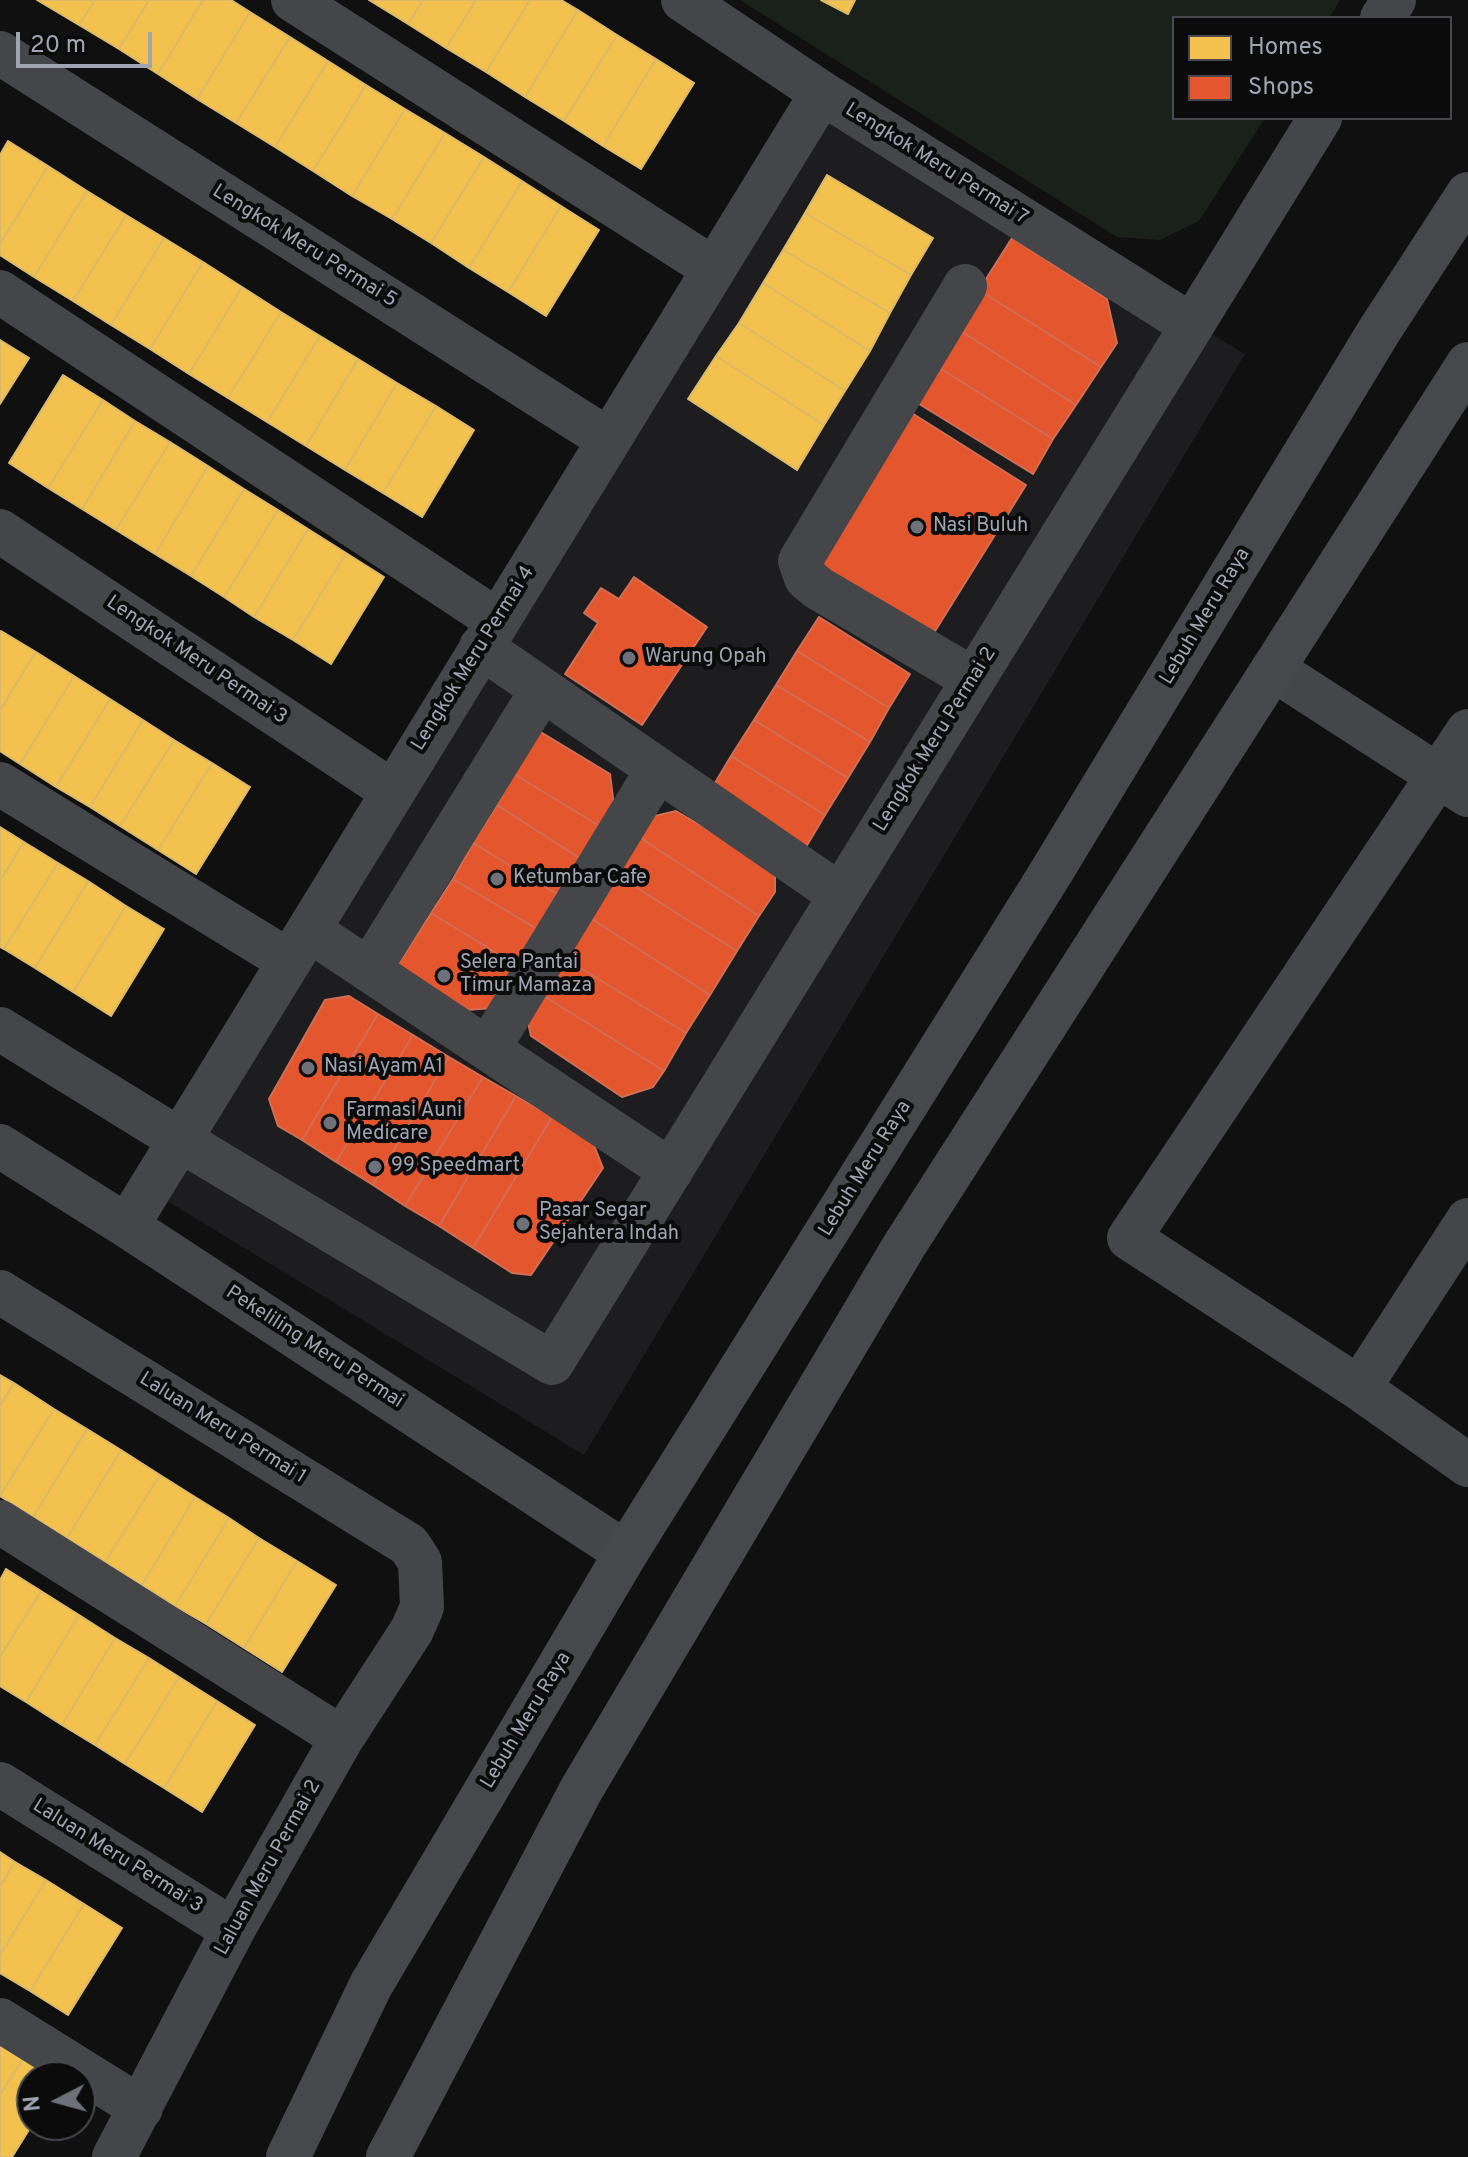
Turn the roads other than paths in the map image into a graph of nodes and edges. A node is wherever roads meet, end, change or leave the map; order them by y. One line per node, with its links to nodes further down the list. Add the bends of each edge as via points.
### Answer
1 (293, 0): 8 (street)
2 (683, 0): 4 (street, Lengkok Meru Permai 7)
3 (0, 53): 14 (street, Lengkok Meru Permai 5)
4 (822, 93): 8 (street, Lengkok Meru Permai 4); 11 (street, Lengkok Meru Permai 7)
5 (1319, 120): 11 (street, Lengkok Meru Permai 2)
6 (1468, 194): 12 (main road, Lebuh Meru Raya)
7 (1468, 215): 12 (main road)
8 (714, 269): 14 (street, Lengkok Meru Permai 4)
9 (965, 286): 18 (street, via 800,561 806,578 818,588)
10 (0, 292): 16 (street)
11 (1191, 325): 18 (street, Lengkok Meru Permai 2)
12 (1379, 331): 39 (main road, Lebuh Meru Raya, via 1050,874)
13 (1468, 364): 17 (main road)
14 (609, 440): 16 (street, Lengkok Meru Permai 4)
15 (0, 531): 24 (street, Lengkok Meru Permai 3)
16 (490, 634): 19 (street); 24 (street, Lengkok Meru Permai 4)
17 (1273, 669): 23 (street); 45 (main road, via 896,1259 581,1790)
18 (973, 679): 25 (street, Lengkok Meru Permai 2)
19 (542, 690): 21 (street); 27 (street)
20 (1468, 731): 23 (street)
21 (658, 769): 25 (street); 29 (street)
22 (0, 784): 26 (street)
23 (1453, 785): 36 (street, via 1129,1238)
24 (393, 792): 26 (street, Lengkok Meru Permai 4)
25 (840, 895): 32 (street, Lengkok Meru Permai 2)
26 (299, 945): 27 (street); 30 (street, Lengkok Meru Permai 4)
27 (369, 970): 29 (street)
28 (0, 1029): 30 (street)
29 (488, 1049): 32 (street)
30 (180, 1140): 32 (street, Lengkok Meru Permai 2, via 552,1363); 34 (street, Lengkok Meru Permai 4)
31 (0, 1146): 34 (street, Pekeliling Meru Permai)
32 (671, 1171)
33 (1468, 1220): 36 (street)
34 (127, 1226): 39 (street, Pekeliling Meru Permai)
35 (0, 1292): 40 (street, Laluan Meru Permai 1, via 409,1545 420,1562)
36 (1359, 1388): 37 (street)
37 (1468, 1465)
38 (0, 1522): 41 (street)
39 (626, 1553): 48 (main road, Lebuh Meru Raya, via 371,1985)
40 (422, 1581): 41 (street, Laluan Meru Permai 2, via 422,1607 412,1630)
41 (342, 1738): 43 (street, Laluan Meru Permai 2)
42 (0, 1784): 43 (street, Laluan Meru Permai 3)
43 (233, 1930): 46 (street, Laluan Meru Permai 2)
44 (0, 2020): 46 (street)
45 (416, 2102): 49 (main road); 50 (main road)
46 (141, 2108): 47 (street, Laluan Meru Permai 2)
47 (114, 2157)
48 (288, 2157)
49 (388, 2157)
50 (414, 2157)

